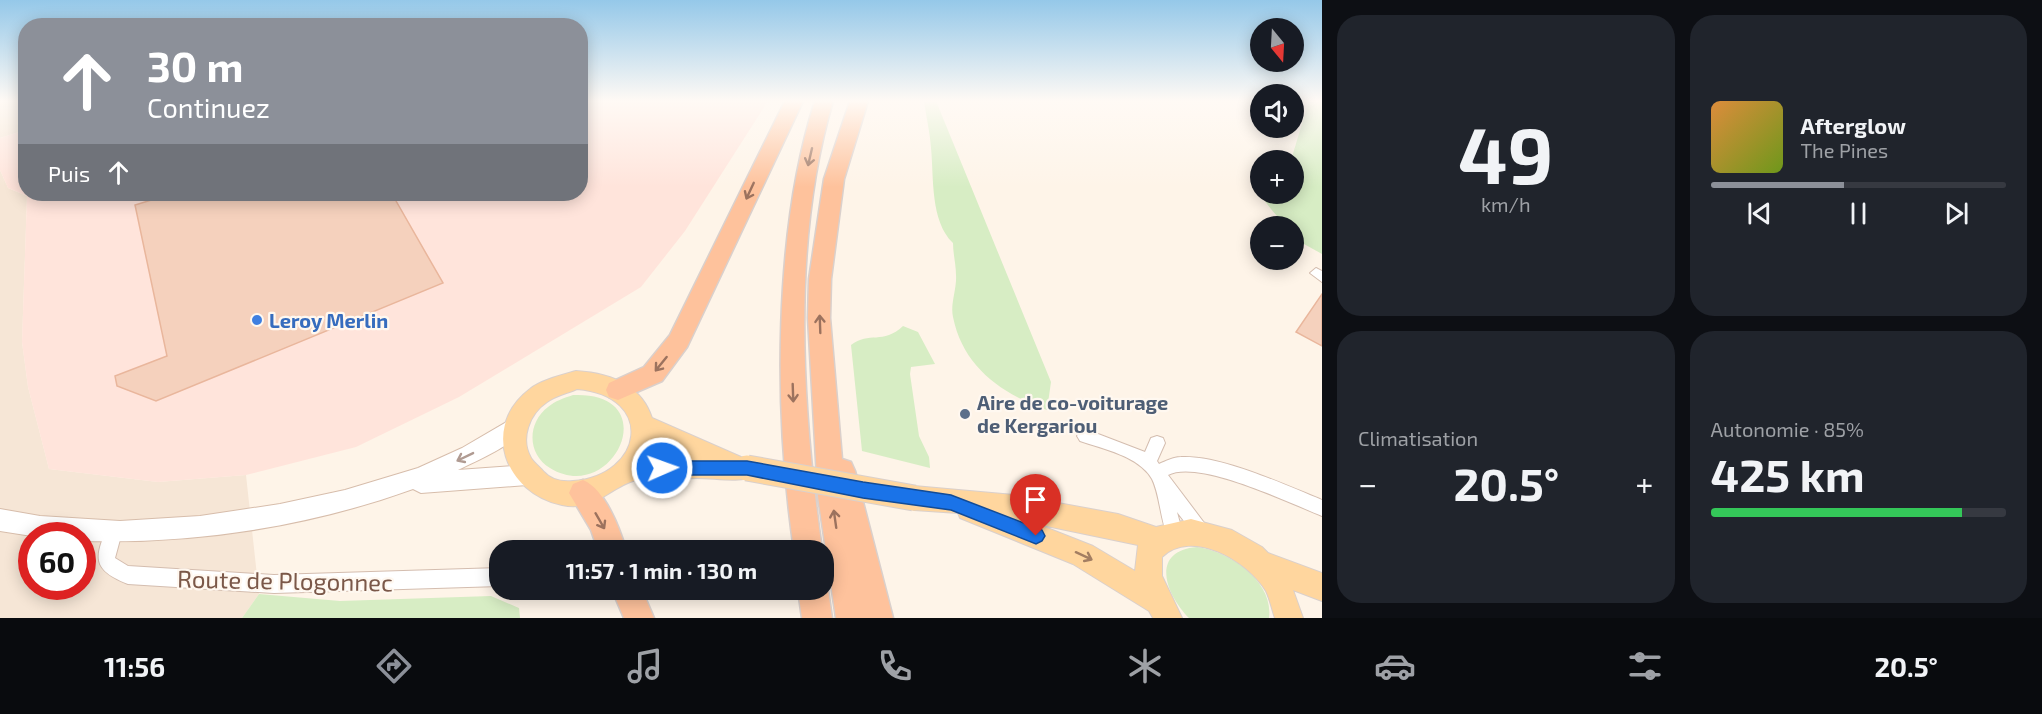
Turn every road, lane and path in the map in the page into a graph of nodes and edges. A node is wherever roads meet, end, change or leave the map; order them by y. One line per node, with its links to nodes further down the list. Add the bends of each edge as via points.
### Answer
1 (780, 130): 4 (highway, one-way to 4, via 679,340 653,374)
2 (817, 130): 23 (highway, one-way to 23, via 809,160 793,294 793,396)
3 (850, 130): 5 (highway, one-way to 3, via 819,318 822,269 834,178)
4 (618, 390): 6 (main road, via 630,399); 7 (main road, via 591,380 560,384 532,399)
5 (823, 393): 32 (highway, one-way to 5, via 832,496); 33 (highway)
6 (643, 425): 11 (main road); 12 (main road, via 638,456)
7 (515, 426): 13 (main road, via 513,444); 14 (main road, one-way to 14, via 468,457)
8 (1085, 436): 10 (street, via 1130,452)
9 (1157, 443): 10 (street)
10 (1153, 467): 17 (street, via 1194,465); 20 (street); 21 (street)
11 (747, 468): 12 (main road); 16 (main road, bridge)
12 (628, 470): 15 (main road, via 615,481)
13 (527, 475): 14 (main road); 15 (main road, via 560,492)
14 (405, 484): 19 (main road, via 240,523)
15 (583, 493): 22 (highway, one-way to 22)
16 (951, 503): 21 (main road, via 990,504); 29 (main road, one-way to 29, via 1083,555)
17 (1322, 508)
18 (0, 520): 19 (main road)
19 (114, 532): 25 (street, Route de Plogonnec, via 105,560 118,572 138,576 274,584)
20 (1203, 532): 21 (main road); 24 (main road, via 1233,544)
21 (1166, 536): 29 (main road, via 1149,552 1146,566)
22 (609, 540)
23 (807, 540)
24 (1260, 564): 26 (main road); 34 (main road, via 1282,594)
25 (489, 577)
26 (1322, 587)
27 (631, 600): 30 (highway)
28 (814, 600): 31 (highway)
29 (1162, 608)
30 (639, 618)
31 (817, 618)
32 (851, 618)
33 (878, 618)
34 (1290, 618)

